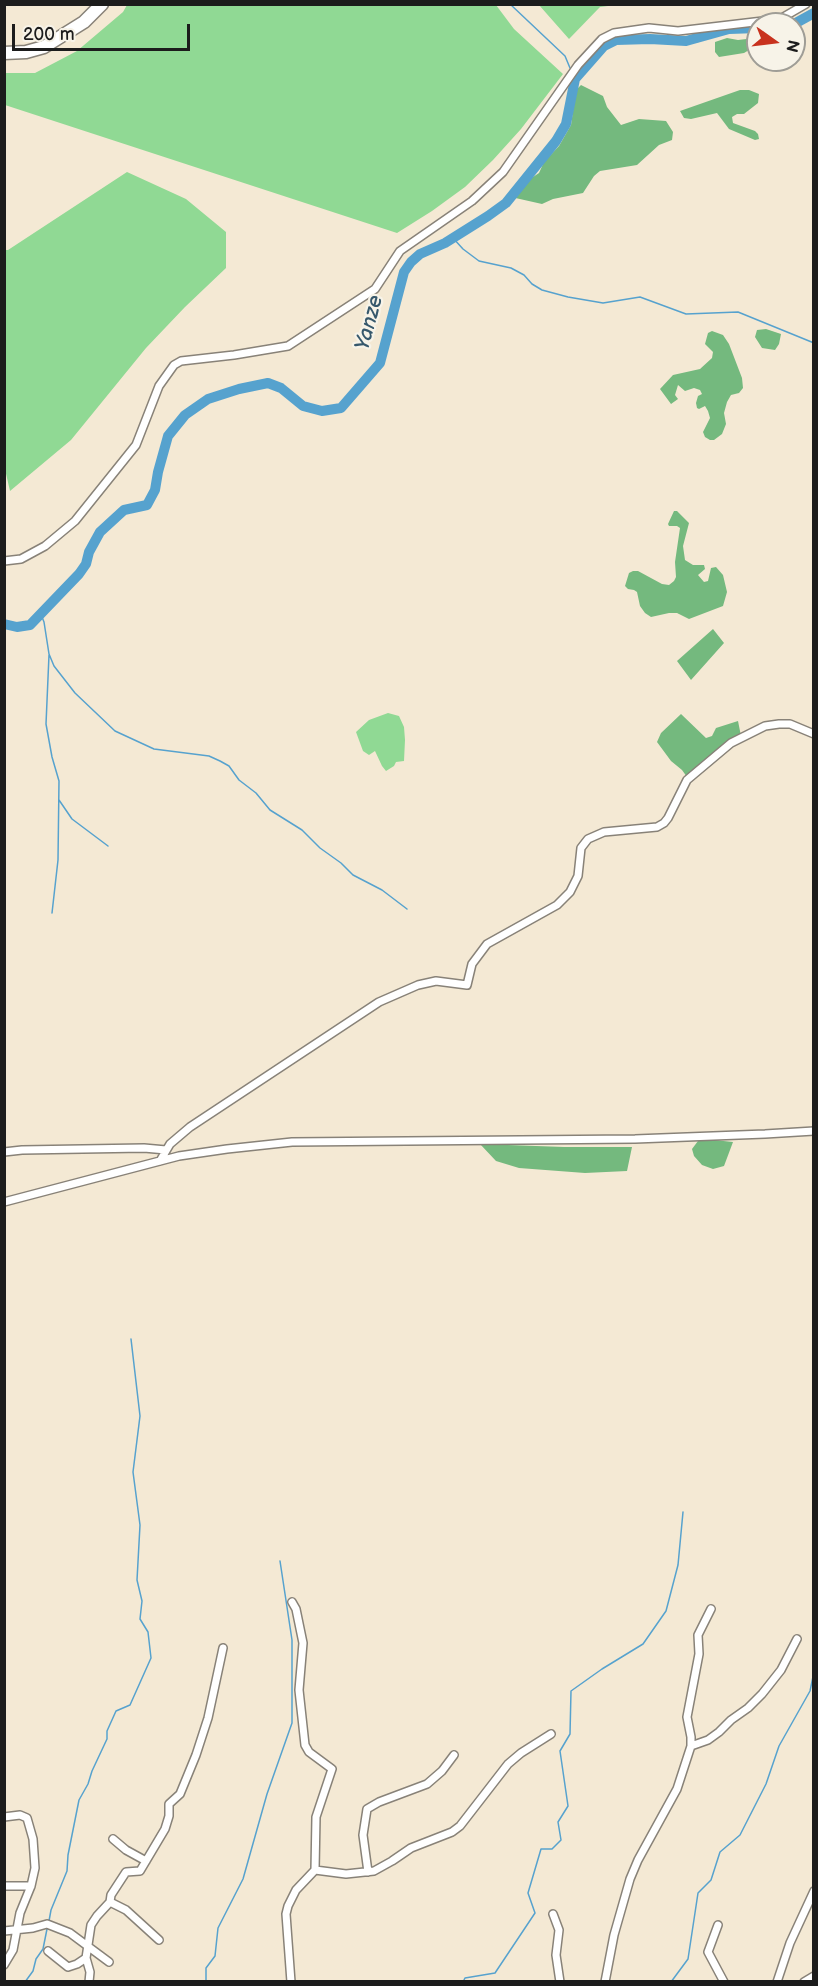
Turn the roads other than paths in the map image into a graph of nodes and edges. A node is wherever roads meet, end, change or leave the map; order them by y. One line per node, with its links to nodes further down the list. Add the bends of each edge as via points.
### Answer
1 (102, 4): 3 (highway, via 84,22 44,47)
2 (806, 4): 4 (street, via 780,19 678,31 650,28 614,33 602,39 578,65 503,172 472,201 400,251 375,289 288,346 191,359 174,365 159,386 136,445 75,521 45,546 21,559)
3 (4, 53)
4 (4, 561)
5 (813, 734): 7 (street, via 790,724 778,724 731,742 687,780 664,823 604,832 588,839 581,848 578,876 570,892 557,905 487,944 475,959 467,985 436,981 379,1002 190,1127)
6 (813, 1131): 9 (street, via 635,1139 292,1142)
7 (166, 1150): 8 (street); 9 (street)
8 (4, 1152)
9 (160, 1161): 10 (street)
10 (4, 1202)
11 (292, 1602): 21 (street, via 303,1643 299,1690 305,1745 332,1769 316,1817)
12 (711, 1609): 16 (street, via 698,1635 699,1654 687,1717)
13 (797, 1639): 16 (street, via 781,1670 762,1694 719,1732)
14 (223, 1648): 20 (street, via 196,1755 180,1794 169,1804 165,1829)
15 (551, 1734): 22 (street, via 508,1764 457,1829)
16 (691, 1746): 41 (street, via 677,1789 630,1879)
17 (454, 1755): 22 (street, via 427,1784 367,1809 363,1835)
18 (4, 1817): 24 (street, via 20,1815 30,1824 35,1868)
19 (113, 1839): 20 (street)
20 (146, 1861): 26 (street, via 140,1871 126,1872)
21 (315, 1870): 22 (street); 39 (street, via 296,1890 286,1914)
22 (368, 1872)
23 (4, 1886): 24 (street)
24 (31, 1886): 29 (street)
25 (813, 1891): 43 (street)
26 (110, 1902): 31 (street, via 126,1910); 32 (street, via 92,1925)
27 (553, 1914): 40 (street, via 559,1930 556,1955)
28 (718, 1925): 42 (street, via 708,1952)
29 (18, 1930): 30 (street); 32 (street, via 47,1924); 36 (street, via 14,1950)
30 (4, 1931)
31 (159, 1940)
32 (88, 1946): 34 (street); 35 (street)
33 (48, 1951): 34 (street, via 68,1967)
34 (86, 1958): 38 (street)
35 (109, 1962)
36 (4, 1965)
37 (813, 1976): 44 (street)
38 (89, 1982)
39 (291, 1982)
40 (560, 1982)
41 (605, 1982)
42 (724, 1982)
43 (777, 1982)
44 (804, 1982)

